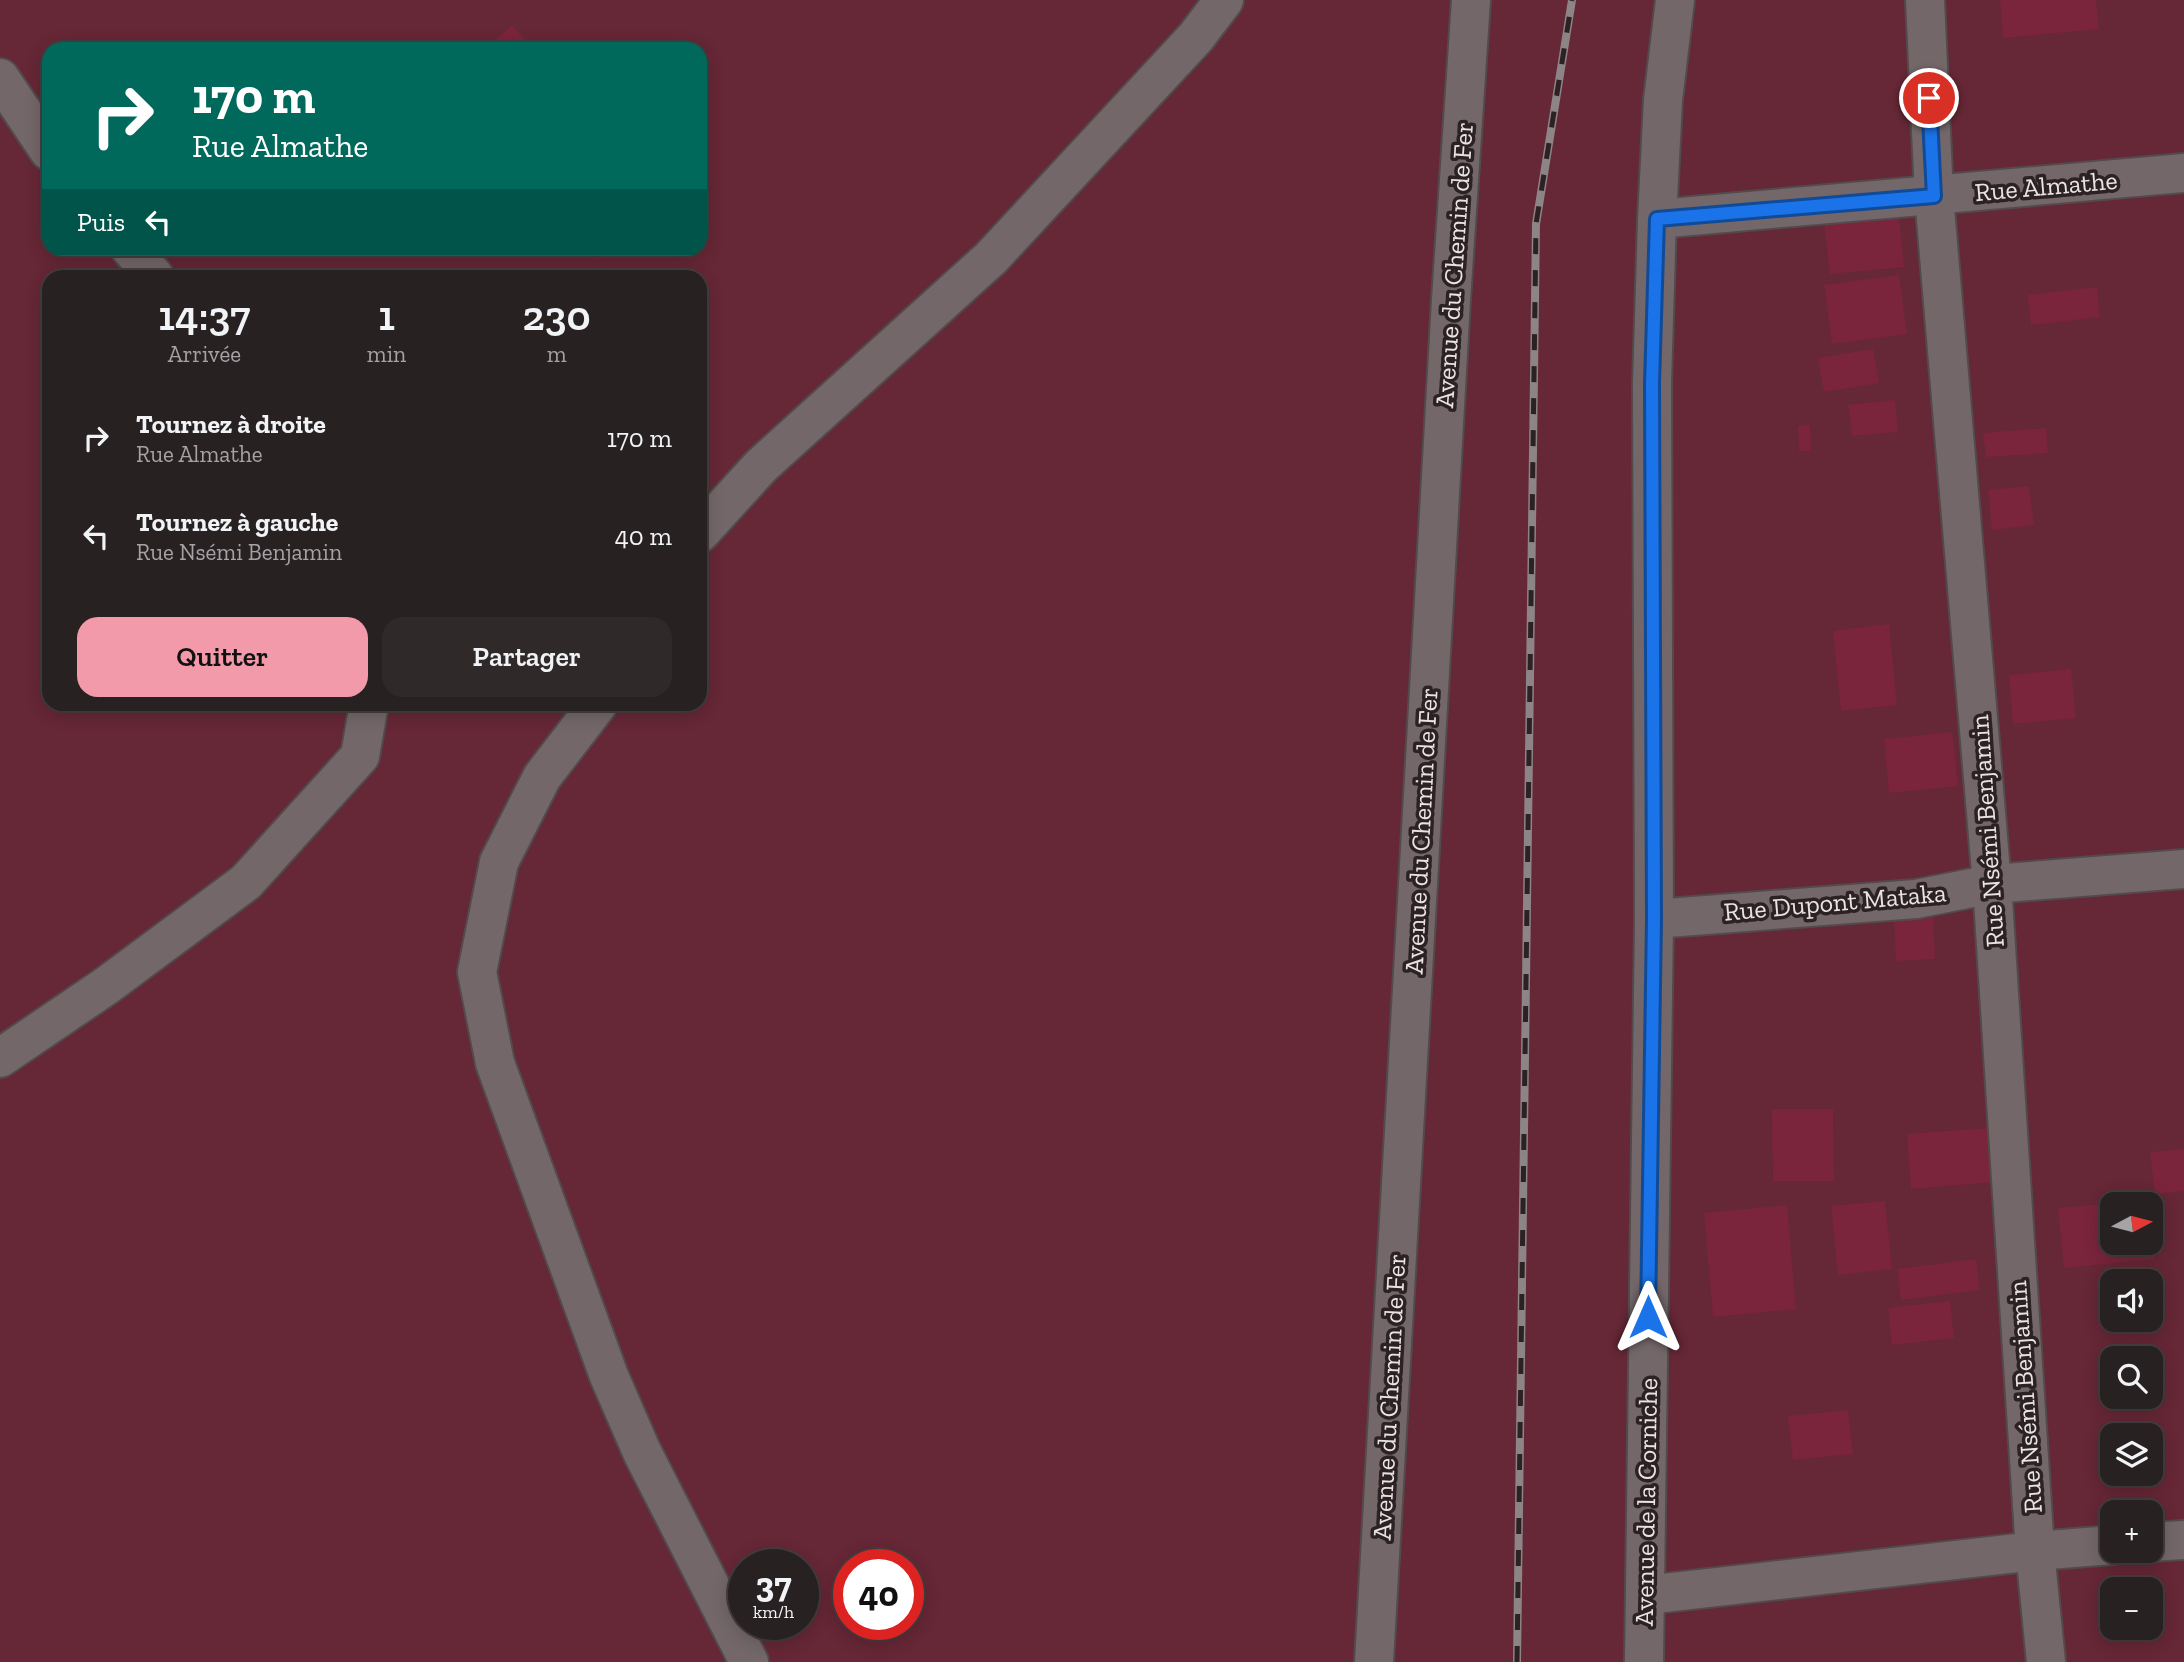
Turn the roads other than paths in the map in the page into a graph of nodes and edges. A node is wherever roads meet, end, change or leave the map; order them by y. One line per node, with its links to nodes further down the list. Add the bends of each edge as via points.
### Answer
1 (1224, 0): 12 (street, via 1196,37 991,258 761,466)
2 (1471, 0): 25 (street, Avenue du Chemin de Fer)
3 (1675, 0): 9 (street, Avenue de la Corniche, via 1663,100)
4 (1925, 0): 8 (street, Rue Nsémi Benjamin)
5 (0, 78): 6 (street)
6 (42, 141)
7 (2184, 173): 8 (street, Rue Almathe)
8 (1934, 196): 9 (street, Rue Almathe); 16 (street, Rue Nsémi Benjamin)
9 (1657, 219): 17 (street, Avenue de la Corniche, via 1652,384)
10 (138, 256): 11 (street)
11 (149, 270)
12 (707, 525)
13 (368, 711): 18 (street, via 360,756 246,882)
14 (592, 711): 24 (street, via 542,777 499,862 477,972 495,1063 609,1376 653,1475)
15 (2184, 869): 16 (street, Rue Dupont Mataka)
16 (1992, 884): 17 (street, Rue Dupont Mataka, via 1916,899); 22 (street, Rue Nsémi Benjamin)
17 (1654, 919): 23 (street, Avenue de la Corniche)
18 (0, 1058)
19 (2184, 1540): 20 (street)
20 (2163, 1541)
21 (2100, 1546): 22 (street)
22 (2035, 1551): 23 (street); 27 (street, Rue Nsémi Benjamin)
23 (1646, 1595): 26 (street, Avenue de la Corniche)
24 (749, 1662)
25 (1374, 1662)
26 (1644, 1662)
27 (2046, 1662)

